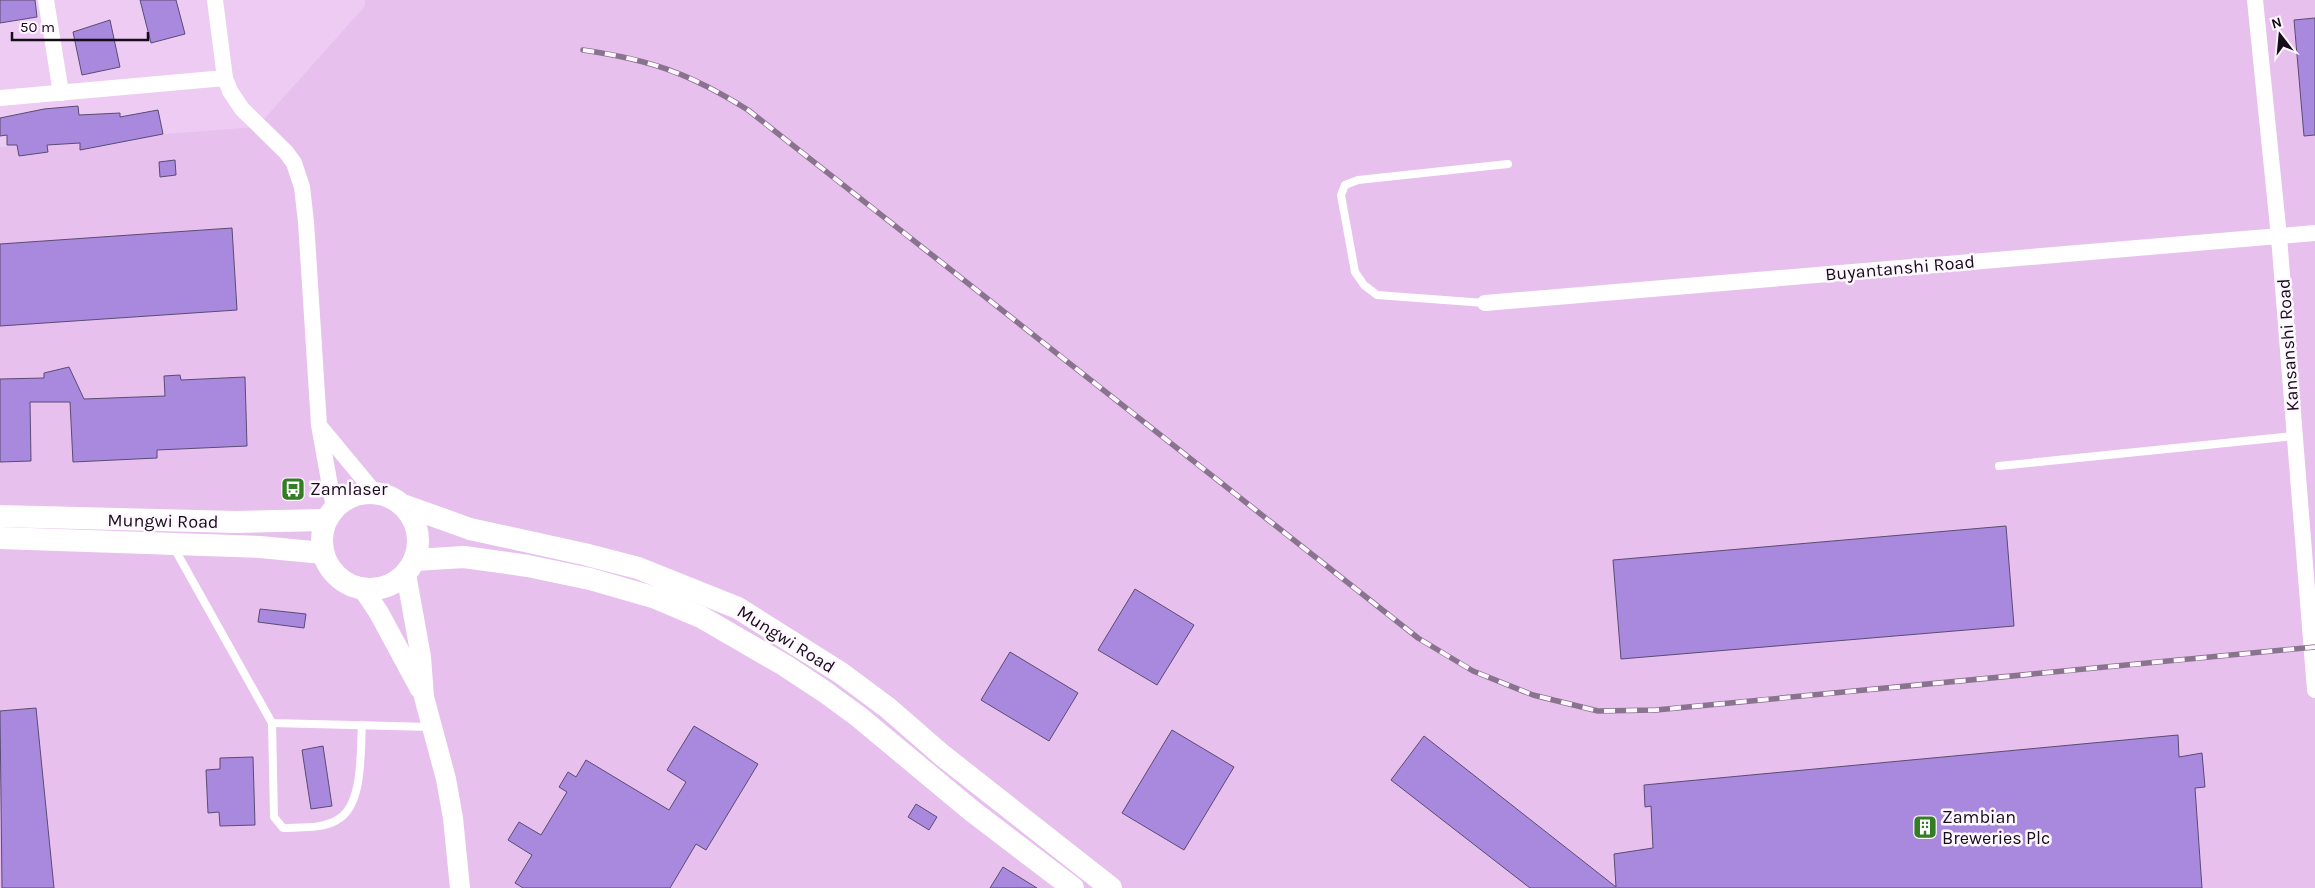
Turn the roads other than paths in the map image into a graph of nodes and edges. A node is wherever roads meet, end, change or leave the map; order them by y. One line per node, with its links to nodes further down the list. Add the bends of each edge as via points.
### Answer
1 (46, 0): 5 (street)
2 (215, 0): 4 (street)
3 (2255, 0): 9 (street, Kansanshi Road)
4 (225, 78): 5 (street); 11 (street, via 242,109 294,163 302,187)
5 (61, 93): 6 (street)
6 (0, 98)
7 (1508, 164): 10 (lane, via 1358,180 1345,185 1341,195 1354,272 1377,295)
8 (2315, 233): 9 (street, Buyantanshi Road)
9 (2279, 237): 10 (street, Buyantanshi Road); 12 (street, Kansanshi Road)
10 (1485, 303)
11 (319, 426): 14 (street); 16 (street)
12 (2294, 436): 13 (lane); 23 (street, Kansanshi Road)
13 (1999, 466)
14 (375, 493): 15 (main road); 16 (main road, via 346,499)
15 (402, 505): 21 (main road, via 416,525 418,549); 30 (main road, Mungwi Road, via 470,529 638,568 738,608 841,673 888,708 942,755)
16 (330, 514): 17 (main road, Mungwi Road, via 236,522); 20 (main road, via 322,531)
17 (0, 516)
18 (0, 538): 19 (main road, Mungwi Road)
19 (172, 543): 20 (main road, Mungwi Road); 25 (lane)
20 (323, 553): 22 (main road, via 337,578)
21 (410, 567): 22 (main road, via 386,587); 24 (street); 29 (main road, Mungwi Road, via 464,557 528,566 656,598 701,617 825,692)
22 (363, 590): 24 (street)
23 (2315, 690)
24 (424, 697): 27 (street)
25 (272, 723): 26 (lane); 26 (lane, via 274,816 283,828 318,826 338,820 345,814 358,792)
26 (362, 725): 27 (lane)
27 (433, 727): 28 (street, via 452,808)
28 (460, 888)
29 (1072, 888)
30 (1111, 888)

